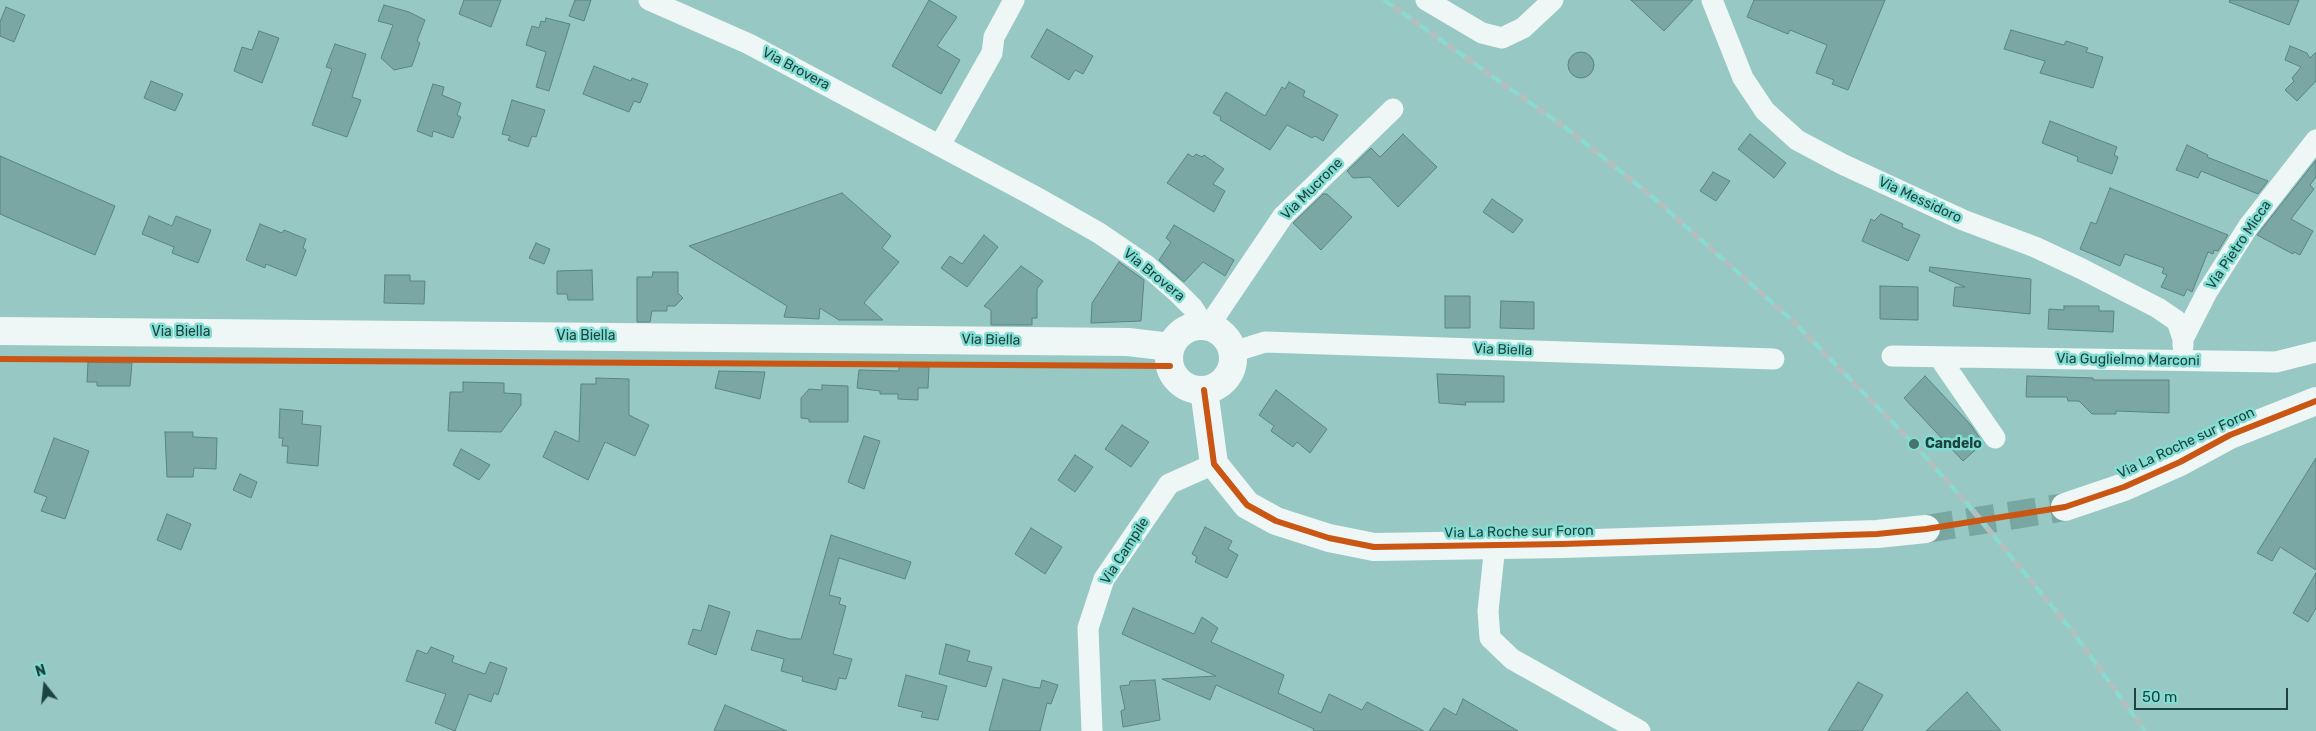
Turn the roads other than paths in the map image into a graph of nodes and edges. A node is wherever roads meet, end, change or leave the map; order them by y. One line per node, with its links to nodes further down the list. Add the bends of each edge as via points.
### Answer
1 (649, 0): 8 (street, Via Brovera, via 749,44)
2 (1014, 0): 8 (street, via 994,37 992,53)
3 (1426, 0): 4 (street, via 1482,33 1502,38 1523,28)
4 (1553, 0)
5 (1712, 0): 11 (street, Via Messidoro, via 1743,78 1764,111 1796,140 1963,220 2074,265 2158,308 2177,321)
6 (1393, 109): 9 (street, Via Mucrone, via 1283,216)
7 (2316, 140): 11 (street, Via Pietro Micca, via 2248,228 2207,292)
8 (940, 145): 9 (street, Via Brovera, via 1099,233 1146,265 1193,308)
9 (1203, 327): 12 (street, via 1182,333); 13 (street, via 1224,336)
10 (0, 331): 12 (street, Via Biella, via 1128,342)
11 (2183, 339): 18 (street, Via Pietro Micca)
12 (1171, 348): 19 (street, via 1170,366 1179,382 1195,390)
13 (1233, 352): 17 (street, Via Biella, via 1265,342); 19 (street, via 1230,373 1224,382)
14 (2316, 352): 18 (street, Via Guglielmo Marconi, via 2276,362)
15 (1892, 356): 16 (street, Via Guglielmo Marconi)
16 (1939, 357): 18 (street, Via Guglielmo Marconi); 21 (street)
17 (1774, 359)
18 (2182, 361)
19 (1204, 390): 22 (street)
20 (2316, 401): 23 (street, Via La Roche sur Foron, via 2230,435 2124,487)
21 (1995, 438)
22 (1214, 464): 25 (street, Via La Roche sur Foron, via 1246,505 1276,520 1329,538 1374,547); 26 (street, Via Campile, via 1169,484 1104,579 1088,628)
23 (2065, 507)
24 (1926, 529): 25 (street, Via La Roche sur Foron)
25 (1495, 545): 27 (street, via 1488,611 1490,638 1512,659)
26 (1092, 731)
27 (1640, 731)

